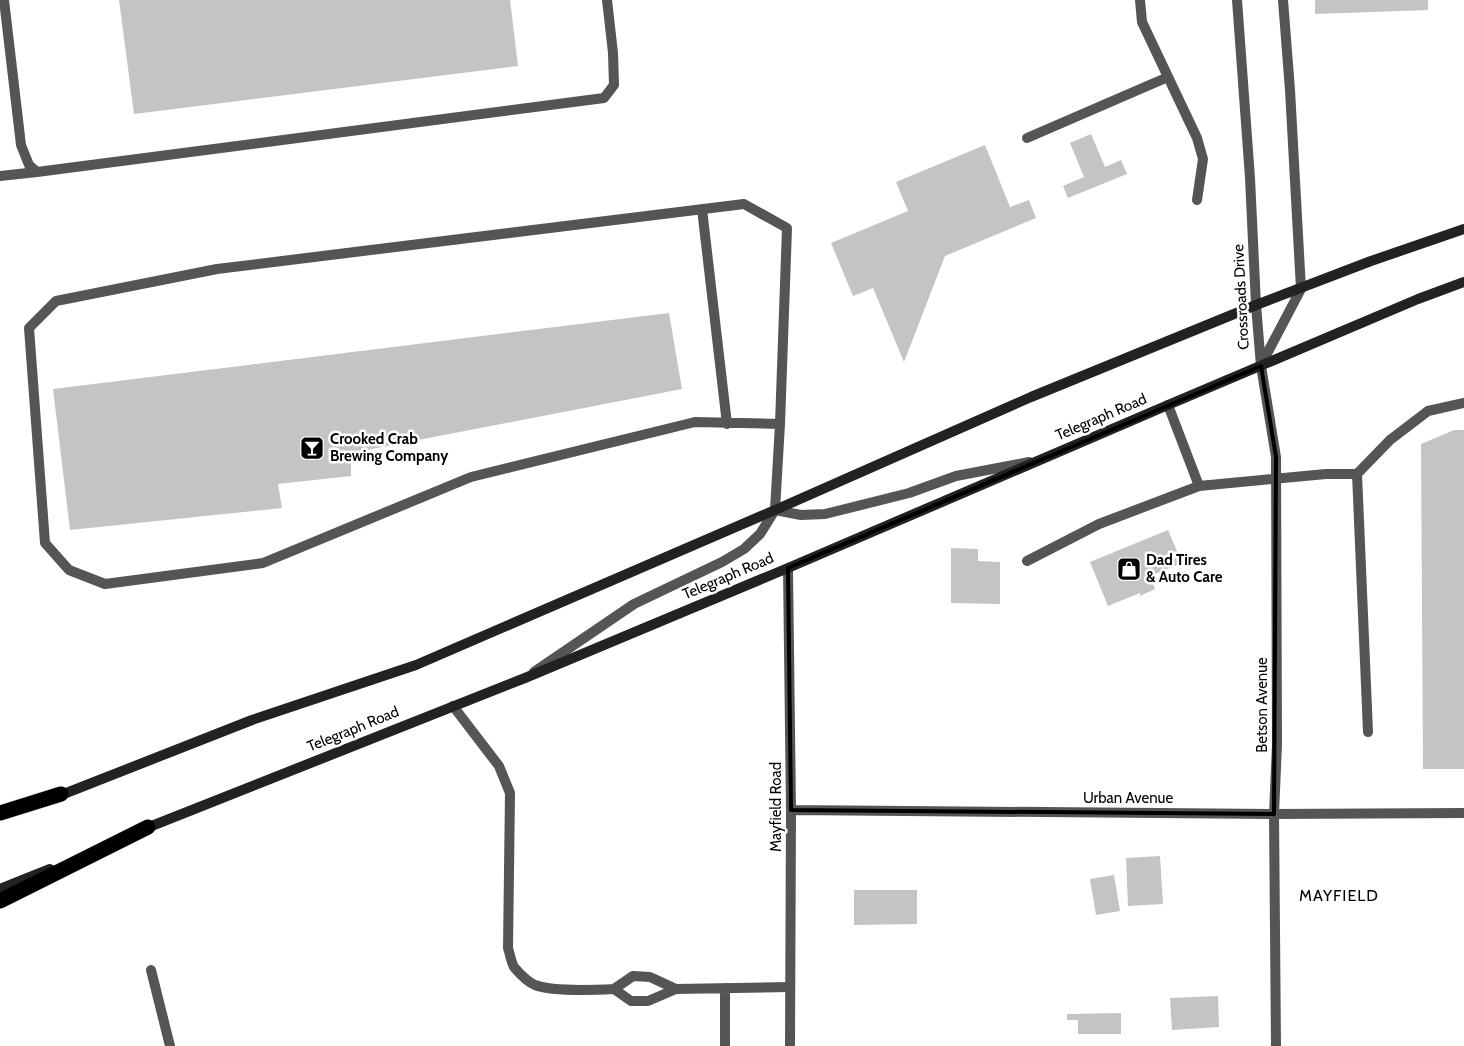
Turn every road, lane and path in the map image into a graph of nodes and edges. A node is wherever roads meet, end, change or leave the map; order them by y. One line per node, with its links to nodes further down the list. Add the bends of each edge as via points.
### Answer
1 (4, 0): 8 (street, via 20,145)
2 (607, 0): 8 (street, via 614,85 604,98)
3 (1140, 0): 6 (street, via 1142,22)
4 (1237, 0): 15 (street, Crossroads Drive)
5 (1283, 0): 14 (street)
6 (1168, 77): 7 (street); 10 (street, via 1197,138 1203,160)
7 (1028, 138)
8 (36, 172): 9 (street)
9 (0, 176)
10 (1197, 200)
11 (702, 209): 19 (street); 19 (street, via 217,269 56,301 29,328 45,543 69,570 105,584 263,563 471,478 695,422); 20 (street, via 744,204 787,228)
12 (1464, 229): 14 (main road)
13 (1464, 282): 16 (main road, Telegraph Road)
14 (1301, 288): 15 (main road); 16 (street, Crossroads Drive)
15 (1256, 305): 16 (street, Crossroads Drive); 25 (main road, via 1031,397)
16 (1261, 366): 18 (main road, Telegraph Road); 23 (street, Betson Avenue, via 1276,457)
17 (1464, 402): 22 (street, via 1428,411 1390,440)
18 (1168, 405): 21 (main road, Telegraph Road); 24 (street)
19 (727, 424): 20 (street)
20 (780, 424): 25 (street)
21 (1036, 461): 25 (street, via 956,476 909,493 824,514 802,515); 27 (main road, Telegraph Road)
22 (1357, 474): 23 (street); 30 (street)
23 (1276, 480): 24 (street); 35 (street, Betson Avenue, via 1277,744)
24 (1199, 486): 26 (street, via 1099,524)
25 (775, 510): 28 (street, via 760,534 744,549 634,604); 31 (main road, via 416,665 252,720)
26 (1027, 562)
27 (788, 568): 28 (main road, Telegraph Road); 32 (street, Mayfield Road)
28 (524, 678): 29 (main road, Telegraph Road)
29 (453, 706): 37 (main road, Telegraph Road); 44 (street, via 499,766 510,793 508,948 514,966 534,985)
30 (1368, 732)
31 (62, 794): 33 (highway); 36 (main road)
32 (791, 810): 35 (street, Urban Avenue); 41 (street, Mayfield Road)
33 (0, 813)
34 (1464, 813): 35 (street, Urban Avenue)
35 (1274, 814): 48 (street, Betson Avenue)
36 (0, 821)
37 (148, 828): 38 (main road, Telegraph Road); 39 (highway)
38 (0, 889)
39 (0, 901)
40 (151, 970): 45 (street)
41 (790, 987): 43 (street); 47 (street, Mayfield Road)
42 (676, 988): 43 (street); 44 (street, via 650,976 633,976); 44 (street, via 648,1001 631,1001)
43 (725, 988): 46 (street)
44 (614, 989)
45 (170, 1046)
46 (725, 1046)
47 (790, 1046)
48 (1276, 1046)

